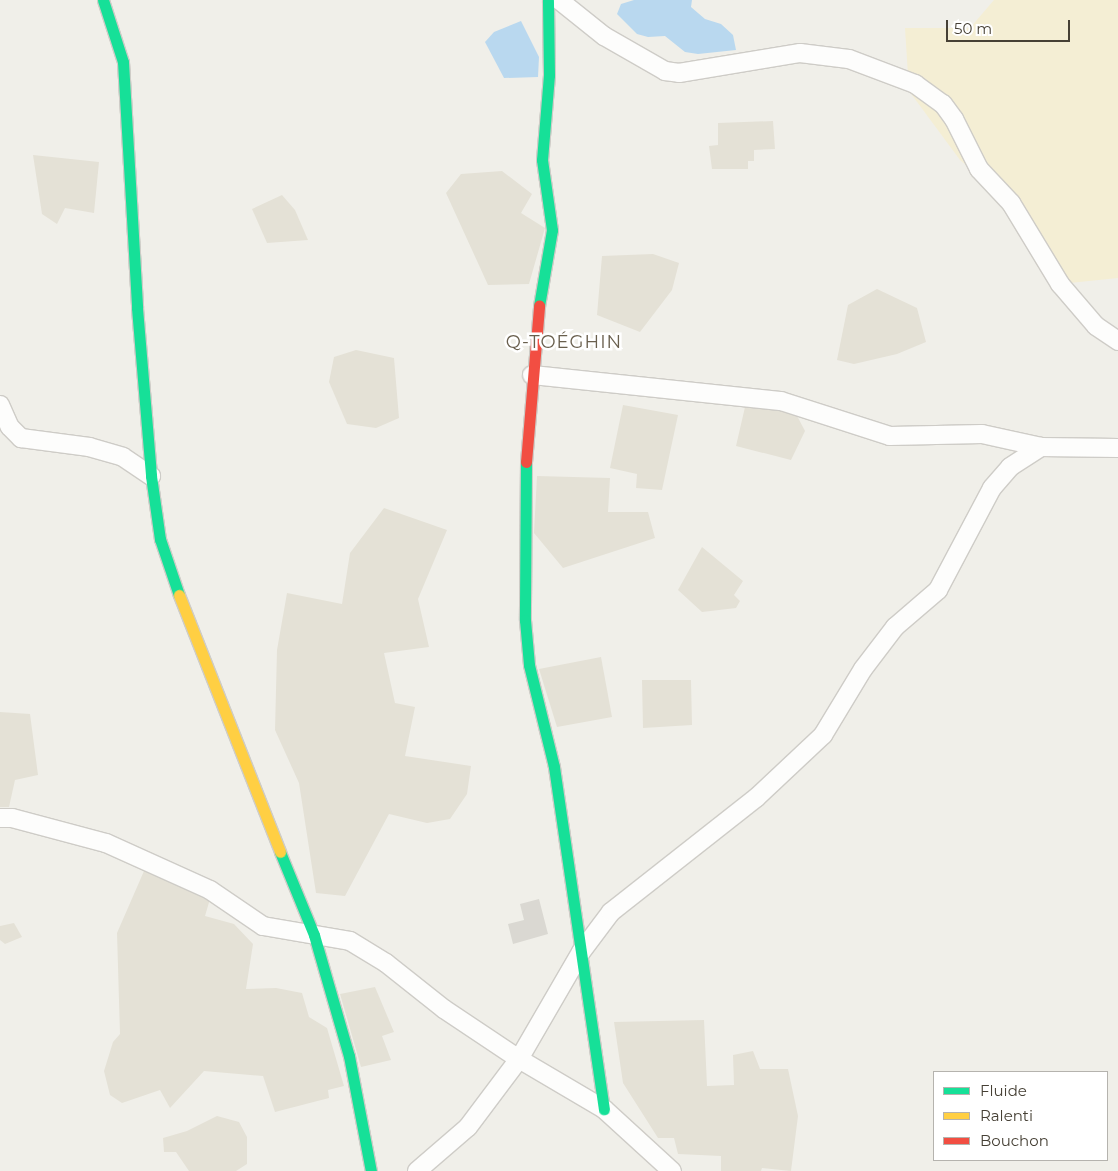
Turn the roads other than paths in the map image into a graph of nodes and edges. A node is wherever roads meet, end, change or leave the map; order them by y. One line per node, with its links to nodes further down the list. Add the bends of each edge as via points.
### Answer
1 (103, 0): 9 (street, via 123,62)
2 (548, 0): 5 (street, via 549,76 542,160 552,230 544,263)
3 (559, 0): 4 (street, via 604,36 665,71 679,73 800,53 849,59 915,84 943,104 954,119 979,170 1011,203 1060,284 1096,326)
4 (1118, 341)
5 (532, 375): 7 (street, via 781,401 890,436 982,434); 12 (street, via 525,479 525,620 529,665 554,767)
6 (0, 404): 9 (street, via 10,427 21,438 88,447 122,456)
7 (1041, 447): 8 (street); 12 (street, via 1010,467 992,488 938,590 894,627 863,669 823,735 756,798 612,912)
8 (1118, 448)
9 (151, 476): 11 (street, via 160,539 197,647)
10 (0, 818): 11 (street, via 12,818 106,843 210,890 263,926)
11 (314, 935): 13 (street, via 350,940 386,963 444,1010); 15 (street, via 349,1056)
12 (581, 952): 13 (street); 14 (street)
13 (519, 1060): 14 (street); 16 (street, via 468,1127)
14 (604, 1109): 17 (street)
15 (371, 1171)
16 (417, 1171)
17 (672, 1171)

